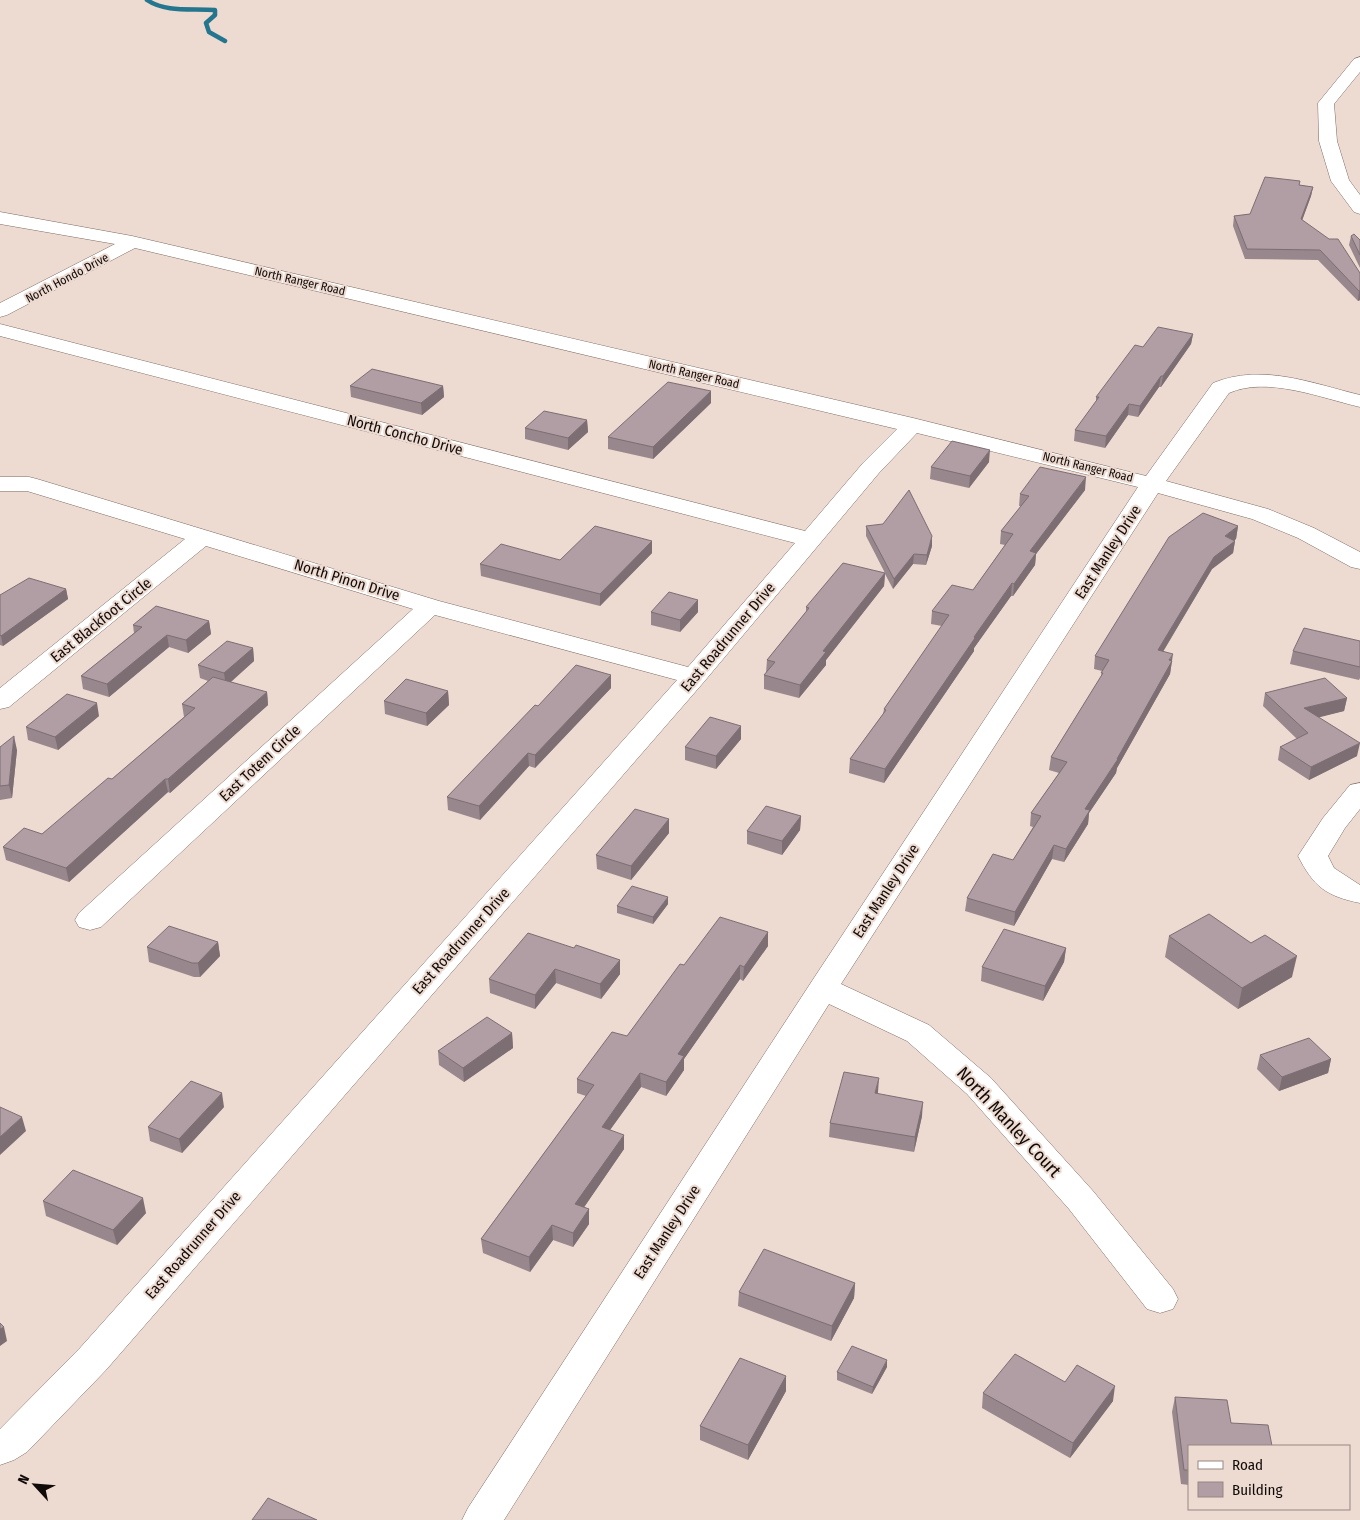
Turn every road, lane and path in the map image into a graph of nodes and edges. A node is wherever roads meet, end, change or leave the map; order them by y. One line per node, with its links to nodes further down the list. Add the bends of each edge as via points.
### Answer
1 (1360, 62): 2 (street, via 1326,103 1328,141 1340,181)
2 (1360, 208)
3 (9, 219): 4 (street, North Ranger Road)
4 (132, 242): 5 (street, North Hondo Drive); 8 (street, North Ranger Road)
5 (0, 312)
6 (0, 330): 12 (street, North Concho Drive)
7 (1360, 401): 10 (street, East Manley Drive, via 1274,380 1235,382 1221,388)
8 (913, 425): 10 (street, North Ranger Road); 12 (street, East Roadrunner Drive, via 870,468)
9 (0, 484): 11 (street, North Pinon Drive, via 29,484)
10 (1152, 484): 13 (street, North Ranger Road, via 1260,514 1306,533); 20 (street, East Manley Drive)
11 (201, 538): 14 (street, North Pinon Drive); 16 (street, East Blackfoot Circle)
12 (809, 539): 15 (street, East Roadrunner Drive)
13 (1360, 562)
14 (430, 606): 15 (street, North Pinon Drive); 19 (street, East Totem Circle)
15 (694, 677): 22 (street, East Roadrunner Drive, via 94,1359 13,1441)
16 (0, 701)
17 (1360, 791): 18 (street, via 1333,824 1313,856 1322,874 1347,891)
18 (1360, 894)
19 (90, 920)
20 (823, 988): 21 (street, North Manley Court, via 918,1033 979,1086 1081,1200); 23 (street, East Manley Drive)
21 (1160, 1299)
22 (0, 1449)
23 (482, 1520)

